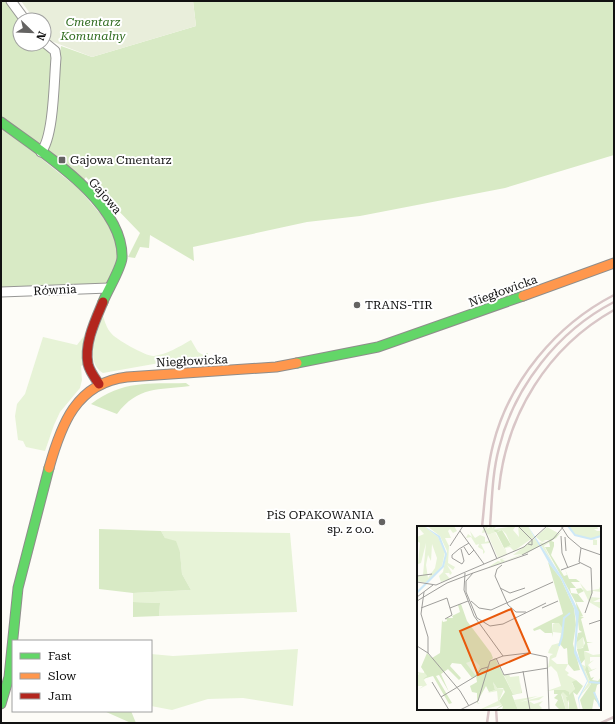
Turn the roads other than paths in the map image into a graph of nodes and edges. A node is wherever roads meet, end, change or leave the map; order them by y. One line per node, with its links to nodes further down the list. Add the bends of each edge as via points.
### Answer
1 (11, 1): 2 (street)
2 (19, 12)
3 (52, 49): 5 (street, via 56,58 52,107 46,144)
4 (1, 122): 5 (street, Gajowa)
5 (41, 152): 7 (street, Gajowa, via 94,198 116,229 122,243 122,257)
6 (614, 263): 9 (street, Niegłowicka, via 378,347 276,367 115,378)
7 (110, 288): 8 (street, Równia); 9 (street, Gajowa, via 88,347 88,364)
8 (1, 292)
9 (99, 384): 10 (street, Niegłowicka, via 86,394 71,412 62,426 55,446 20,582)
10 (12, 640)
11 (12, 643): 12 (street, Niegłowicka, via 9,680)
12 (1, 704)

